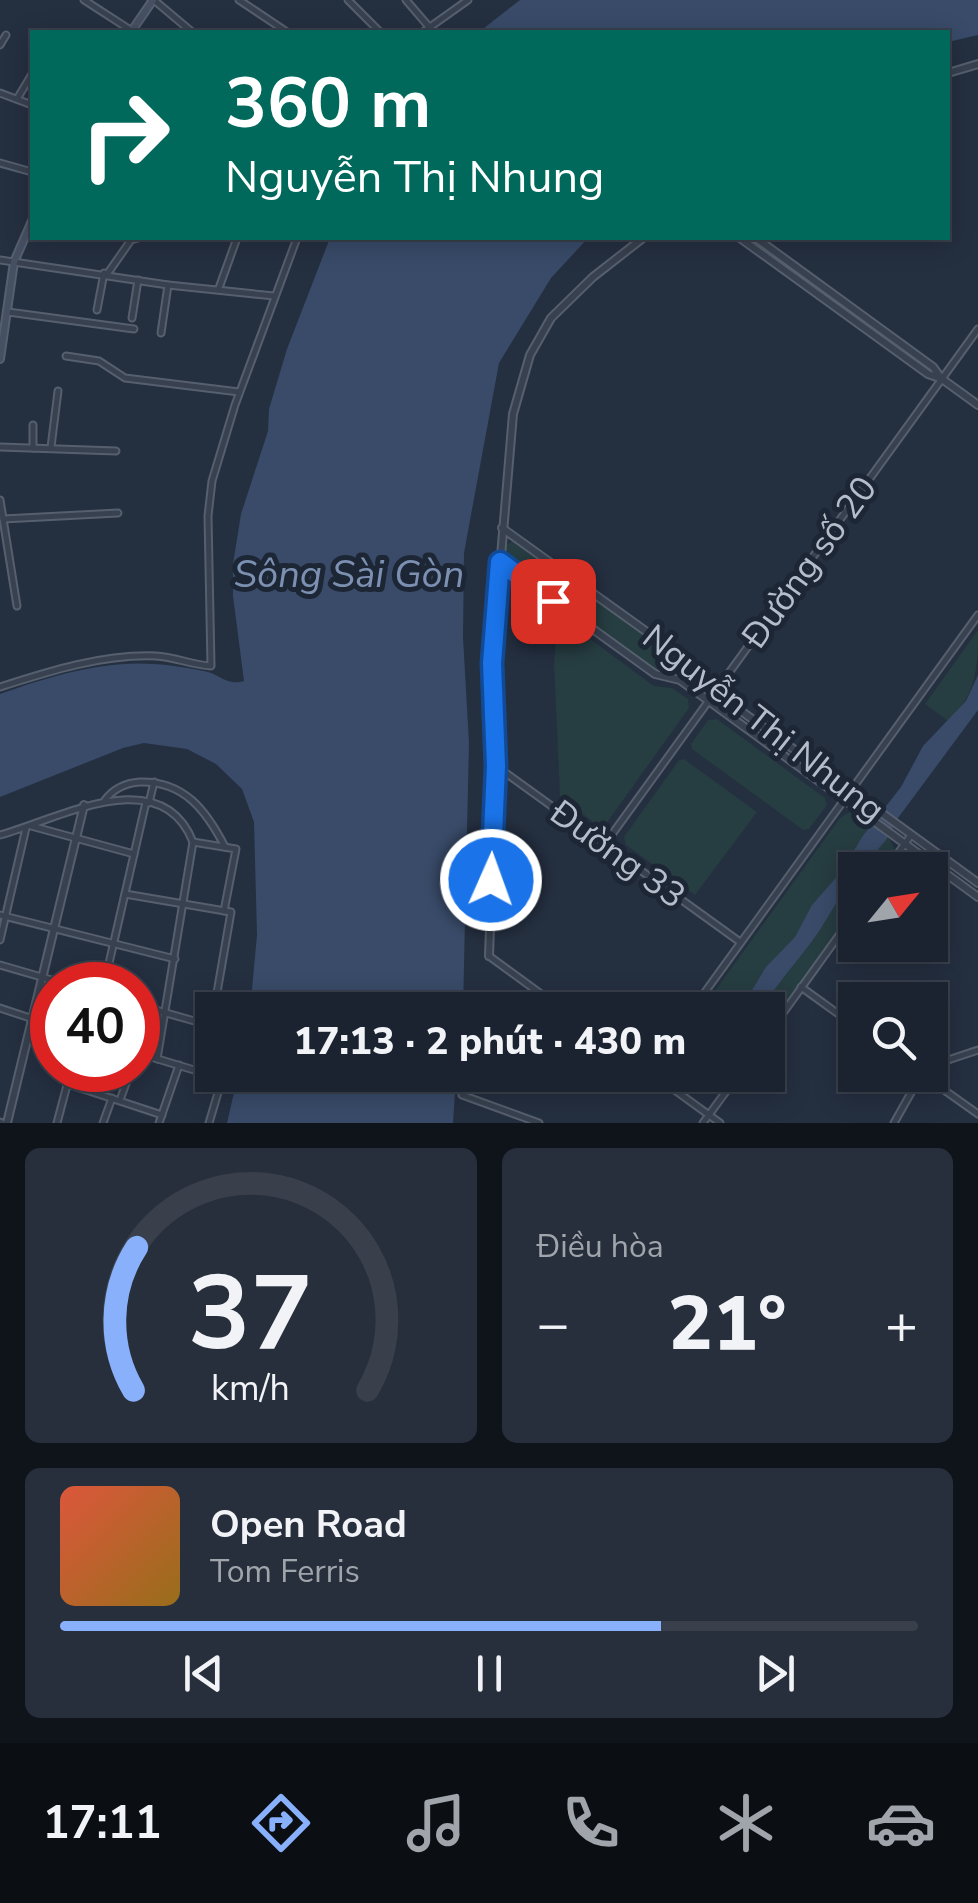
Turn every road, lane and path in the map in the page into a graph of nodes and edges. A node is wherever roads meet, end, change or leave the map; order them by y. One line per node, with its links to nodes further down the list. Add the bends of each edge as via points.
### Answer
1 (84, 0): 8 (street)
2 (154, 0): 9 (main road); 10 (street)
3 (239, 0): 11 (street)
4 (348, 0): 12 (street)
5 (406, 0): 7 (street)
6 (468, 0): 7 (street)
7 (430, 28): 13 (street)
8 (129, 30)
9 (133, 30)
10 (190, 30)
11 (284, 30)
12 (378, 30)
13 (426, 30)
14 (6, 34): 15 (street)
15 (0, 45)
16 (978, 64): 17 (street)
17 (950, 73)
18 (30, 77): 20 (street)
19 (0, 93): 20 (street)
20 (17, 99): 21 (street)
21 (30, 104)
22 (0, 163): 23 (street)
23 (30, 171)
24 (30, 226): 32 (main road)
25 (131, 240): 33 (street)
26 (235, 240): 36 (street)
27 (293, 240): 37 (street)
28 (641, 240): 59 (street, via 572,296 536,344 513,414)
29 (743, 240): 47 (street)
30 (759, 240): 47 (street)
31 (0, 260): 32 (street)
32 (14, 262): 33 (street); 39 (main road)
33 (106, 273): 34 (street); 38 (street)
34 (138, 280): 35 (street); 40 (street)
35 (168, 285): 36 (street); 43 (street)
36 (219, 288): 37 (street)
37 (274, 296): 49 (street)
38 (97, 310)
39 (5, 312): 42 (street); 44 (main road)
40 (132, 318)
41 (978, 328): 47 (street, Đường số 20)
42 (134, 329)
43 (161, 333)
44 (1, 344): 46 (main road)
45 (66, 356): 49 (street, via 99,362 125,378)
46 (0, 359)
47 (942, 379): 50 (street); 65 (street, Đường số 20)
48 (58, 390): 54 (street)
49 (239, 392): 64 (street, via 208,516 211,666 135,656)
50 (978, 405)
51 (33, 425): 53 (street)
52 (0, 447): 53 (street)
53 (33, 448): 54 (street)
54 (51, 448): 55 (street)
55 (116, 451)
56 (0, 500): 58 (street)
57 (118, 513): 58 (street)
58 (3, 519): 60 (street)
59 (502, 528): 61 (street); 65 (street, Nguyễn Thị Nhung, via 672,650 686,672)
60 (6, 559): 62 (street)
61 (500, 562): 66 (street, Nguyễn Thị Nhung, via 655,674 680,680); 67 (street, via 492,663)
62 (17, 606)
63 (978, 616): 69 (street)
64 (0, 686)
65 (714, 691): 66 (street, Đường số 20); 69 (street, Nguyễn Thị Nhung)
66 (708, 700): 71 (street, Nguyễn Thị Nhung); 79 (street, Đường số 20)
67 (496, 766): 79 (street, Đường 33); 95 (street)
68 (154, 782): 70 (street, via 127,783); 72 (street); 81 (street, via 174,786 195,802)
69 (851, 792): 71 (street); 76 (street, Nguyễn Thị Nhung)
70 (104, 800): 72 (street); 73 (street)
71 (846, 800): 80 (street, Nguyễn Thị Nhung); 93 (street)
72 (148, 802): 78 (street, via 176,814); 83 (street)
73 (84, 806): 74 (street); 77 (street)
74 (29, 827): 75 (street); 77 (street); 89 (street)
75 (0, 835)
76 (911, 835): 80 (street); 84 (street, Nguyễn Thị Nhung)
77 (76, 840): 83 (street); 90 (street)
78 (193, 842): 81 (street); 87 (street)
79 (605, 844): 93 (street, Đường 33)
80 (905, 844): 82 (street); 86 (street, Nguyễn Thị Nhung)
81 (225, 847): 88 (street, via 236,850)
82 (899, 852)
83 (134, 854): 85 (street)
84 (978, 883)
85 (125, 894): 87 (street); 94 (street)
86 (978, 896)
87 (184, 904): 88 (street); 96 (street)
88 (227, 911): 102 (street)
89 (3, 915): 90 (street); 92 (street)
90 (54, 929): 94 (street); 97 (street)
91 (838, 937): 101 (street)
92 (0, 940)
93 (740, 942): 104 (street)
94 (114, 944): 96 (street); 98 (street)
95 (488, 956): 103 (street)
96 (174, 960): 108 (street)
97 (46, 962)
98 (110, 962)
99 (0, 965): 100 (street)
100 (30, 974)
101 (802, 987): 106 (street); 109 (street)
102 (216, 992)
103 (539, 992)
104 (705, 992)
105 (0, 1008): 110 (street)
106 (785, 1010)
107 (160, 1011): 108 (street)
108 (166, 1013): 111 (street); 113 (street)
109 (838, 1013)
110 (30, 1019)
111 (195, 1020)
112 (30, 1030): 133 (street)
113 (160, 1048)
114 (978, 1050): 116 (street)
115 (160, 1060): 117 (street)
116 (948, 1060)
117 (180, 1066): 118 (street); 132 (street)
118 (195, 1070)
119 (66, 1092): 134 (street)
120 (93, 1092): 128 (street)
121 (123, 1092): 129 (street)
122 (218, 1092): 136 (street)
123 (462, 1092): 137 (street)
124 (677, 1092): 131 (street)
125 (726, 1092): 131 (street)
126 (912, 1092): 140 (street)
127 (946, 1092): 130 (street)
128 (112, 1098): 129 (street); 135 (street)
129 (120, 1101): 132 (street)
130 (978, 1114)
131 (709, 1115): 138 (street); 139 (street)
132 (161, 1119)
133 (3, 1123)
134 (57, 1123)
135 (103, 1123)
136 (209, 1123)
137 (540, 1123)
138 (703, 1123)
139 (720, 1123)
140 (894, 1123)

